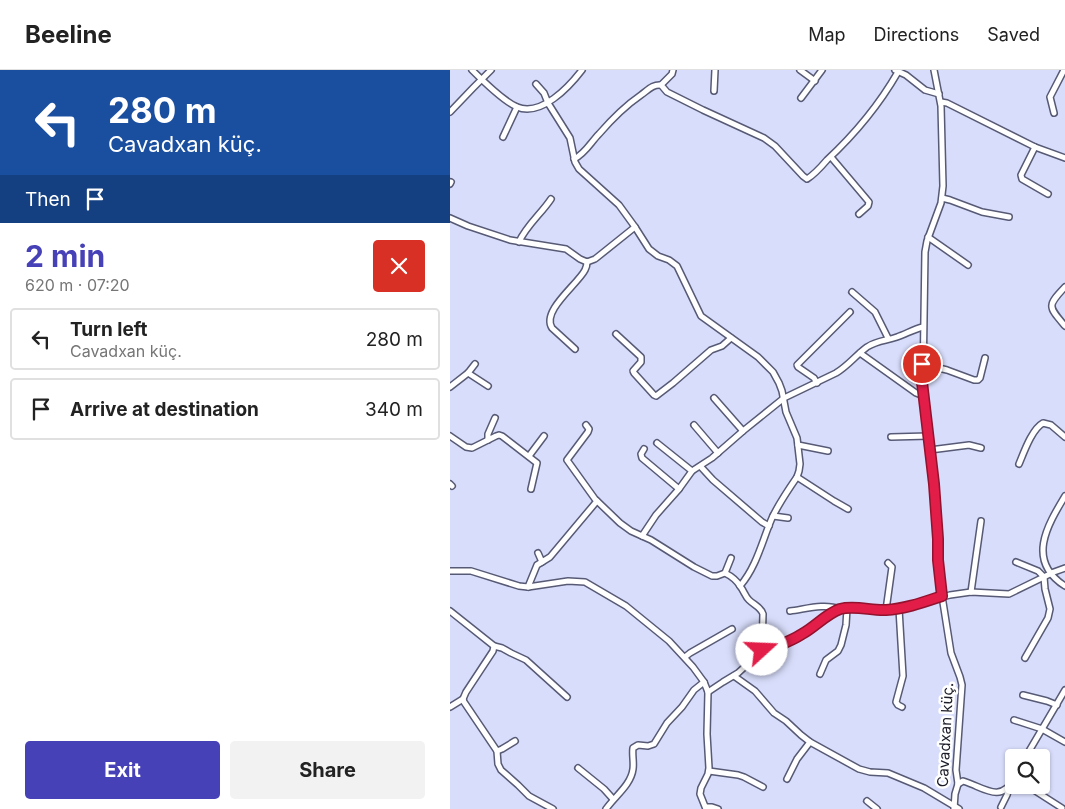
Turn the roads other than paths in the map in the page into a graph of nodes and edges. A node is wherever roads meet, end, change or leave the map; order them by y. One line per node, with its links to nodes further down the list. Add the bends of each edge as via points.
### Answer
1 (472, 70): 11 (street)
2 (492, 70): 11 (street)
3 (582, 70): 19 (street)
4 (673, 70): 14 (street)
5 (715, 70): 15 (street)
6 (800, 70): 12 (street)
7 (822, 70): 12 (street)
8 (934, 70): 16 (street, Cavadxan küç.)
9 (1064, 70): 22 (street, via 1050,98)
10 (896, 71): 16 (street, via 925,90); 25 (street, via 864,122)
11 (482, 79): 20 (street); 21 (street)
12 (815, 81): 17 (street)
13 (536, 84): 19 (street)
14 (661, 85): 25 (street, via 667,92 764,138 806,178); 27 (street, via 652,87 624,108)
15 (714, 91)
16 (939, 94): 18 (street, Cavadxan küç.)
17 (801, 98)
18 (941, 102): 24 (street); 29 (street, Cavadxan küç.)
19 (548, 103): 20 (street, via 532,108); 27 (street, via 570,138)
20 (517, 107): 23 (street)
21 (450, 112)
22 (1054, 113)
23 (504, 137)
24 (1035, 147): 26 (street); 28 (street, via 1021,177)
25 (832, 156): 31 (street, via 869,202)
26 (1065, 158)
27 (574, 159): 34 (street, via 579,169 619,205)
28 (1048, 194)
29 (942, 198): 32 (street); 35 (street, Cavadxan küç.)
30 (551, 199): 36 (street)
31 (859, 214)
32 (1008, 217)
33 (450, 218): 36 (street)
34 (635, 227): 37 (street); 45 (street, via 648,249 677,266 701,316)
35 (928, 238): 38 (street); 43 (street, Cavadxan küç.)
36 (519, 242): 37 (street, via 562,248)
37 (587, 262): 47 (street, via 585,271 562,298 550,319 552,328)
38 (968, 266)
39 (1065, 287): 42 (street, via 1054,300 1052,308)
40 (852, 292): 46 (street, via 875,312)
41 (850, 312): 53 (street, via 797,365)
42 (1065, 326)
43 (923, 327): 46 (street); 51 (street, Cavadxan küç.)
44 (616, 334): 45 (street, via 641,357 633,371 656,396 711,350)
45 (731, 338): 58 (street, via 769,367 780,383)
46 (888, 338): 48 (street)
47 (574, 349)
48 (860, 353): 53 (street, via 843,369); 56 (street)
49 (985, 358): 51 (street, via 980,378 976,380)
50 (475, 364): 52 (street)
51 (922, 364): 56 (street, Cavadxan küç.)
52 (468, 373): 54 (street); 55 (street)
53 (817, 383): 58 (street)
54 (488, 386)
55 (450, 388)
56 (924, 396): 65 (street, Cavadxan küç.)
57 (714, 398): 62 (street)
58 (784, 398): 62 (street); 70 (street)
59 (495, 418): 68 (street)
60 (586, 425): 84 (street, via 588,432 566,460)
61 (694, 425): 75 (street)
62 (742, 431): 75 (street)
63 (450, 436): 68 (street, via 472,448)
64 (544, 436): 76 (street)
65 (929, 436): 66 (street); 73 (street, Cavadxan küç.)
66 (891, 437)
67 (1065, 437): 77 (street, via 1043,422)
68 (488, 440): 76 (street, via 502,436)
69 (657, 443): 79 (street)
70 (798, 445): 74 (street); 80 (street, via 800,464)
71 (981, 448): 73 (street, via 969,445)
72 (644, 449): 82 (street, via 642,458)
73 (930, 450): 105 (street, Cavadxan küç.)
74 (828, 451)
75 (718, 453): 78 (street)
76 (529, 456): 81 (street, via 537,465)
77 (1019, 464)
78 (700, 467): 79 (street); 89 (street)
79 (692, 471): 82 (street)
80 (797, 477): 85 (street); 86 (street)
81 (531, 489)
82 (679, 489): 90 (street)
83 (1065, 496): 99 (street, via 1046,530 1043,543 1045,562)
84 (597, 501): 90 (street, via 620,523); 93 (street, via 550,557)
85 (848, 509)
86 (773, 516): 87 (street); 89 (street)
87 (788, 518)
88 (981, 521): 104 (street)
89 (769, 526): 101 (street, via 754,564)
90 (642, 536): 98 (street, via 712,576)
91 (538, 553): 93 (street)
92 (731, 558): 98 (street)
93 (542, 562): 103 (street, via 537,565)
94 (1016, 562): 100 (street)
95 (888, 563): 109 (street, via 892,567)
96 (1065, 568): 99 (street)
97 (450, 571): 103 (street, via 471,571)
98 (725, 573): 101 (street)
99 (1051, 573): 100 (street); 102 (street)
100 (1044, 577): 104 (street, via 1009,594); 116 (street, via 1050,614)
101 (740, 586): 114 (street, via 762,611)
102 (1065, 586)
103 (528, 587): 115 (street, via 575,581 589,584 634,612)
104 (971, 592): 105 (street)
105 (942, 596): 107 (street); 140 (street, Cavadxan küç., via 951,653 962,685 956,770)
106 (847, 608): 108 (street); 109 (street); 117 (street, via 842,645 826,660)
107 (899, 609): 109 (street); 127 (street, via 903,676 896,702)
108 (840, 610): 111 (street, via 820,606); 114 (street, via 803,634)
109 (886, 610)
110 (450, 611): 113 (street)
111 (790, 611)
112 (732, 629): 115 (street)
113 (494, 646): 123 (street, via 526,660); 124 (street)
114 (763, 652): 118 (street)
115 (685, 657): 119 (street)
116 (1025, 658)
117 (820, 674)
118 (734, 676): 120 (street); 131 (street)
119 (704, 682): 120 (street); 146 (street, via 667,723 654,744 633,748 632,772)
120 (708, 692): 136 (street)
121 (1064, 693): 125 (street)
122 (1023, 695): 125 (street)
123 (567, 697)
124 (463, 699): 126 (street); 134 (street)
125 (1056, 704): 129 (street)
126 (450, 707)
127 (902, 707)
128 (1014, 720): 129 (street)
129 (1042, 729): 132 (street); 133 (street)
130 (515, 741): 134 (street)
131 (810, 742): 138 (street, via 859,769); 139 (street, via 796,758)
132 (1065, 742)
133 (1030, 749)
134 (497, 751): 152 (street, via 501,770 529,796)
135 (578, 768): 146 (street)
136 (709, 771): 141 (street, via 738,775); 148 (street, via 700,794)
137 (903, 771): 138 (street)
138 (901, 778): 149 (street)
139 (787, 779)
140 (958, 784): 143 (street, via 963,781); 149 (street, Cavadxan küç., via 954,794)
141 (763, 787)
142 (1005, 790): 143 (street)
143 (995, 793): 150 (street, via 1000,798)
144 (1007, 794): 150 (street)
145 (1040, 794): 151 (street)
146 (613, 799): 153 (street)
147 (867, 802): 155 (street)
148 (706, 808): 154 (street)
149 (956, 808)
150 (1001, 808)
151 (1062, 808)
152 (553, 809)
153 (606, 809)
154 (718, 809)
155 (877, 809)

